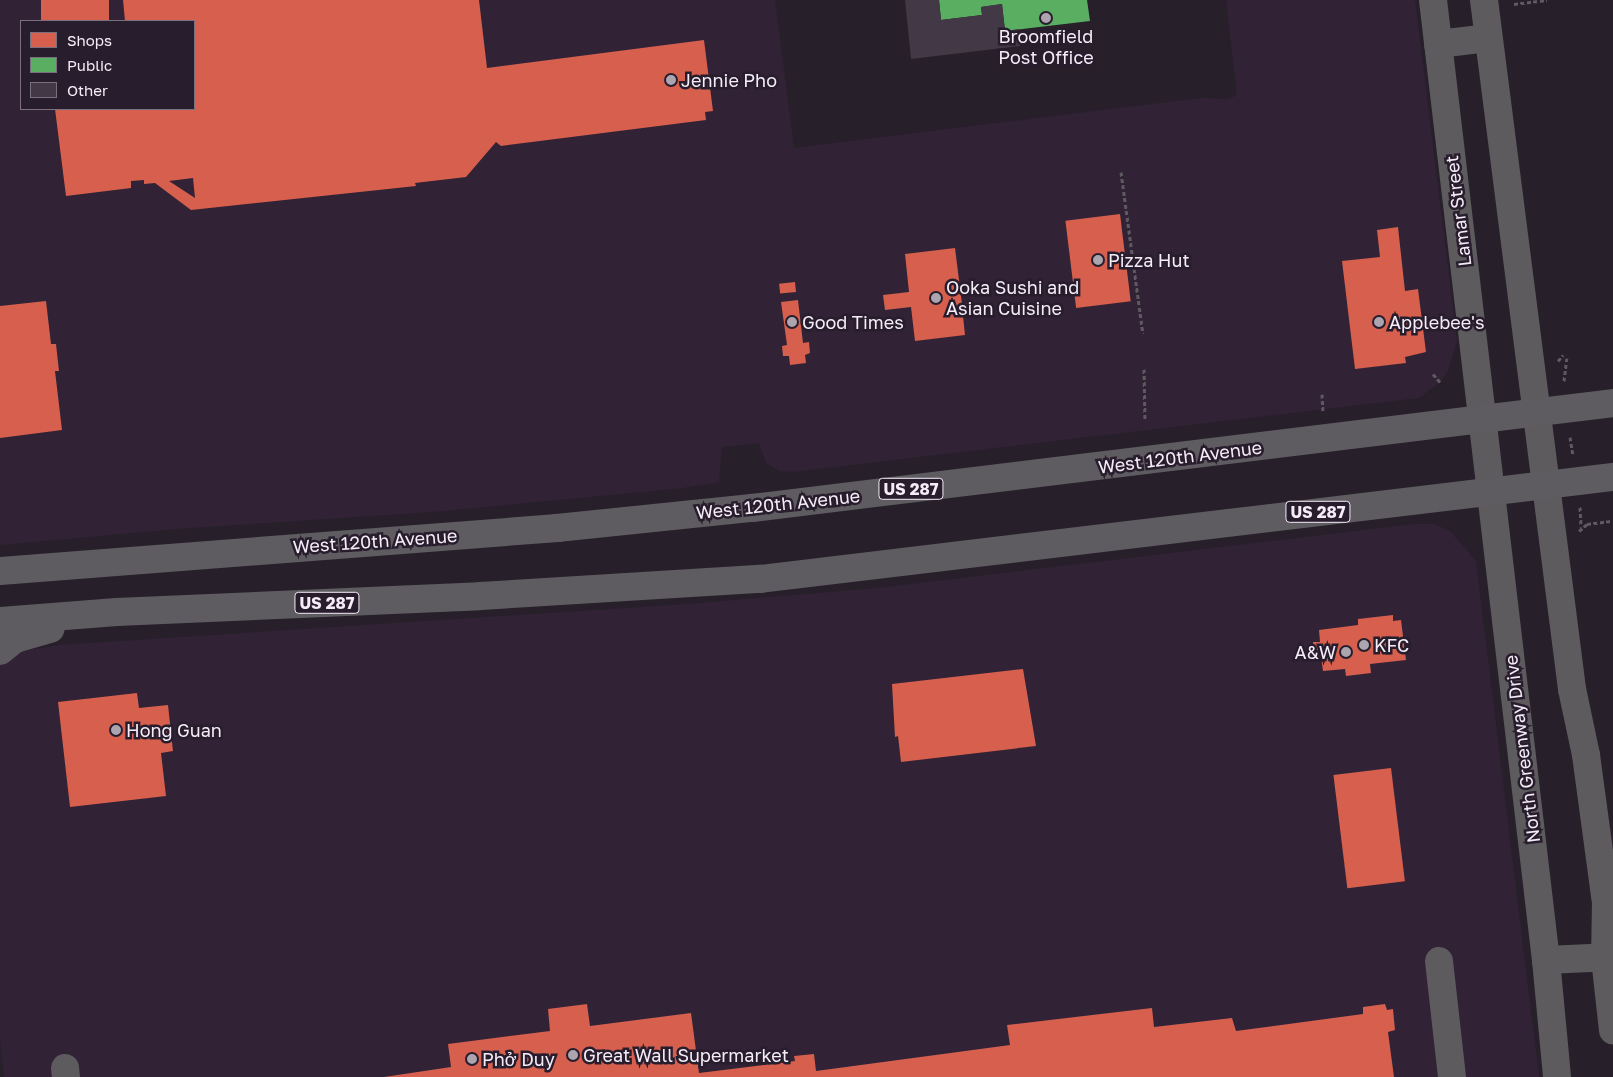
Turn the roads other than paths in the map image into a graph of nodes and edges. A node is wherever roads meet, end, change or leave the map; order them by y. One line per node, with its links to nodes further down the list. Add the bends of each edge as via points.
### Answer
1 (1433, 0): 4 (street, Lamar Street)
2 (1484, 0): 3 (street)
3 (1488, 38): 4 (street); 6 (street)
4 (1438, 44): 7 (street, Lamar Street)
5 (1613, 403): 6 (main road, West 120th Avenue / US 287)
6 (1535, 415): 7 (main road, West 120th Avenue / US 287); 9 (street)
7 (1483, 421): 10 (street, North Greenway Drive); 11 (main road, West 120th Avenue / US 287, via 752,508 557,528)
8 (1613, 477): 9 (main road, US 287)
9 (1547, 484): 10 (main road, US 287); 15 (street, via 1572,689 1586,755 1606,902)
10 (1491, 491): 12 (main road, US 287, via 760,579); 16 (street, North Greenway Drive)
11 (0, 571)
12 (117, 612): 13 (main road, US 287); 14 (main road, via 15,639)
13 (0, 621)
14 (0, 651)
15 (1609, 958): 16 (street); 18 (street)
16 (1546, 960): 20 (street, North Greenway Drive)
17 (1439, 961): 19 (street)
18 (1613, 1030)
19 (1452, 1077)
20 (1557, 1077)

